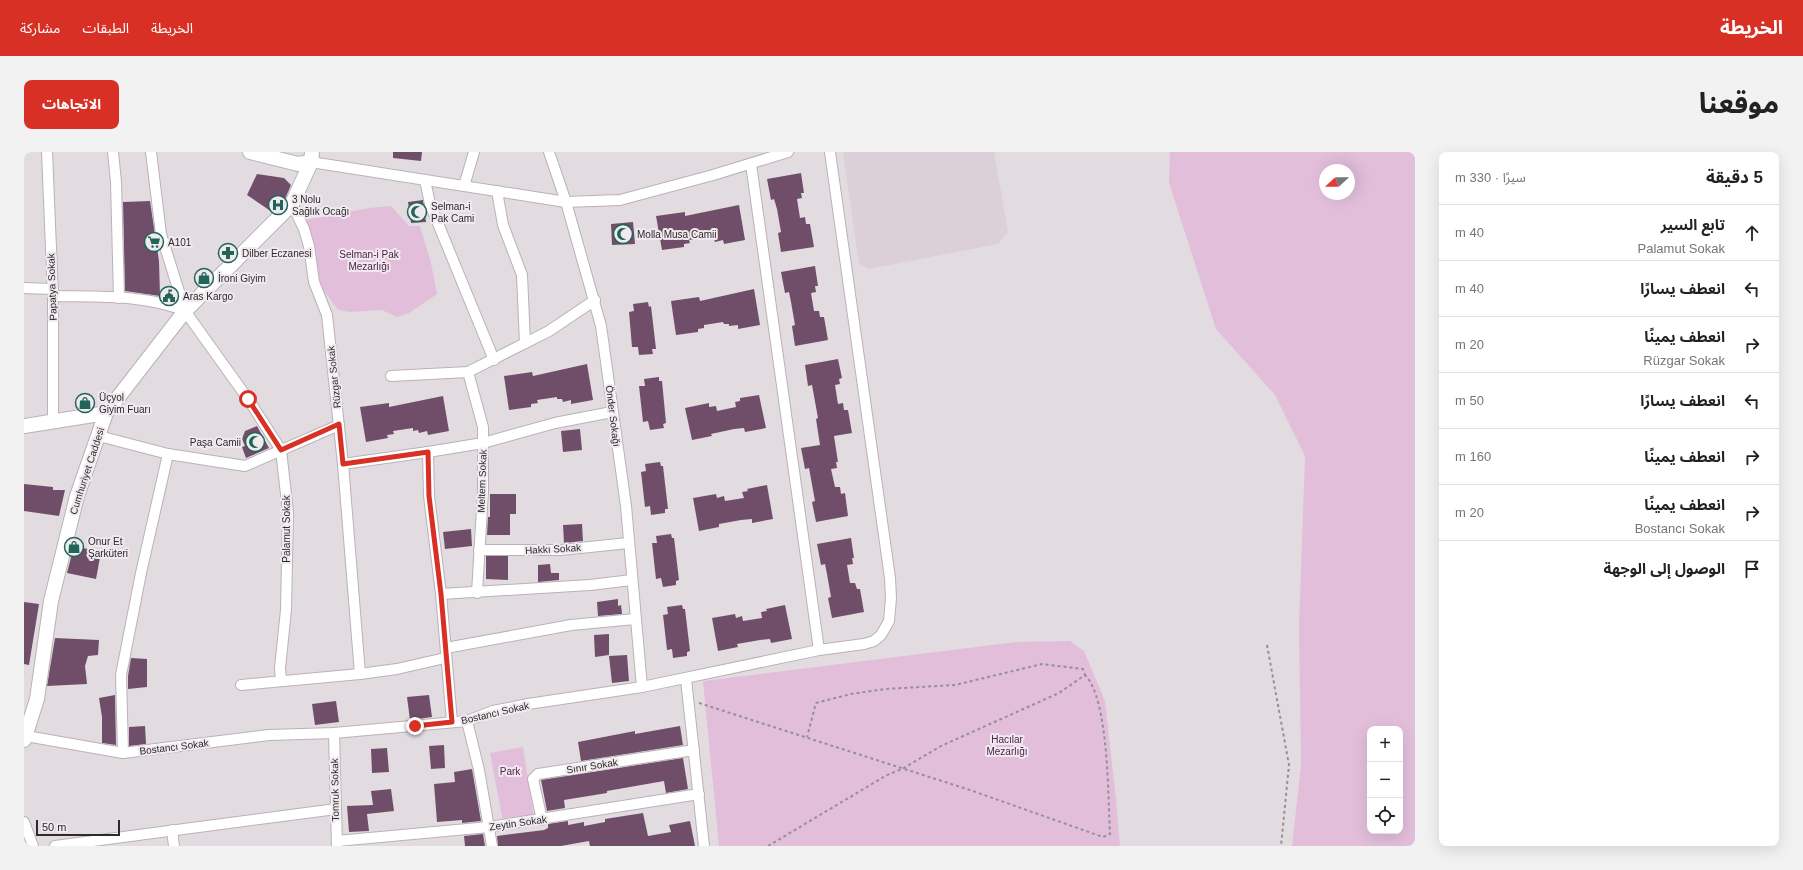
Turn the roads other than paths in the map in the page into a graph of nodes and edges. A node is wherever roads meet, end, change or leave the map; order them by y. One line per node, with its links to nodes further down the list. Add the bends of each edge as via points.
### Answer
1 (47, 152): 17 (street, Papatya Sokak)
2 (113, 152): 18 (street)
3 (151, 152): 20 (street, via 161,234)
4 (250, 152): 9 (main road, via 298,164)
5 (474, 152): 12 (street)
6 (549, 152): 14 (street, Önder Sokağı)
7 (788, 152): 10 (street)
8 (830, 152): 42 (street, Bostancı Sokak, via 891,598 889,621 874,641)
9 (312, 157): 11 (street); 15 (main road, Cumhuriyet Caddesi)
10 (751, 164): 14 (street, via 620,200); 42 (street)
11 (425, 180): 12 (street); 22 (street, via 430,204)
12 (464, 186): 13 (street)
13 (497, 191): 14 (street); 21 (street, via 503,225 522,275)
14 (566, 202): 19 (street, Önder Sokağı)
15 (292, 204): 20 (main road, Cumhuriyet Caddesi); 28 (street, Rüzgar Sokak, via 304,229 314,282 327,316)
16 (24, 288): 17 (street)
17 (53, 292): 18 (street); 27 (street, Papatya Sokak)
18 (119, 298): 20 (street, via 169,304)
19 (594, 300): 21 (street, via 549,331); 25 (street, Önder Sokağı, via 601,326)
20 (185, 311): 26 (main road, Cumhuriyet Caddesi); 32 (street, Palamut Sokak)
21 (525, 343): 22 (street)
22 (494, 360): 23 (street)
23 (468, 372): 24 (street); 31 (street, Meltem Sokak, via 483,427)
24 (391, 376)
25 (612, 412): 31 (street, via 555,423); 36 (street, Önder Sokağı, via 626,506)
26 (106, 413): 27 (main road); 30 (main road, Cumhuriyet Caddesi)
27 (53, 421): 29 (main road)
28 (339, 424): 32 (street); 35 (street, Rüzgar Sokak)
29 (24, 426)
30 (99, 436): 34 (street); 52 (main road, Cumhuriyet Caddesi, via 77,496 53,593 37,699)
31 (483, 443): 33 (street); 37 (street, Meltem Sokak)
32 (281, 450): 34 (street, via 245,466); 46 (street, Palamut Sokak, via 288,512 286,610)
33 (428, 452): 35 (street); 40 (street, via 429,496)
34 (168, 454): 54 (street, via 121,675)
35 (343, 464): 44 (street, Rüzgar Sokak)
36 (628, 543): 37 (street, Hakkı Sokak, via 561,550); 38 (street, Önder Sokağı)
37 (479, 550): 39 (street, Meltem Sokak)
38 (632, 580): 39 (street); 41 (street, Önder Sokağı)
39 (477, 593): 40 (street)
40 (441, 594): 43 (street)
41 (635, 619): 43 (street, via 571,625); 48 (street, Önder Sokağı)
42 (819, 650): 45 (street, Bostancı Sokak)
43 (446, 653): 44 (street, via 397,669); 50 (street)
44 (360, 674): 46 (street)
45 (686, 679): 48 (street, Bostancı Sokak); 53 (street)
46 (281, 681): 47 (street)
47 (241, 685)
48 (642, 687): 49 (street, Bostancı Sokak, via 528,704 493,711)
49 (467, 721): 50 (street, Bostancı Sokak); 59 (street)
50 (452, 722): 51 (street, Bostancı Sokak)
51 (334, 733): 54 (street, Bostancı Sokak, via 269,734); 56 (street, Tomruk Sokak)
52 (25, 738): 54 (street, Bostancı Sokak)
53 (694, 750): 55 (street); 57 (street, Sınır Sokak, via 538,774 533,779)
54 (123, 753)
55 (699, 794): 57 (street, Zeytin Sokak); 66 (street)
56 (336, 809): 60 (street); 61 (street, Tomruk Sokak)
57 (542, 820): 59 (street, Zeytin Sokak)
58 (24, 822): 62 (street)
59 (489, 827): 61 (street, Zeytin Sokak); 65 (street)
60 (172, 830): 63 (street); 64 (street)
61 (337, 843)
62 (33, 846)
63 (55, 846)
64 (174, 846)
65 (492, 846)
66 (704, 846)

